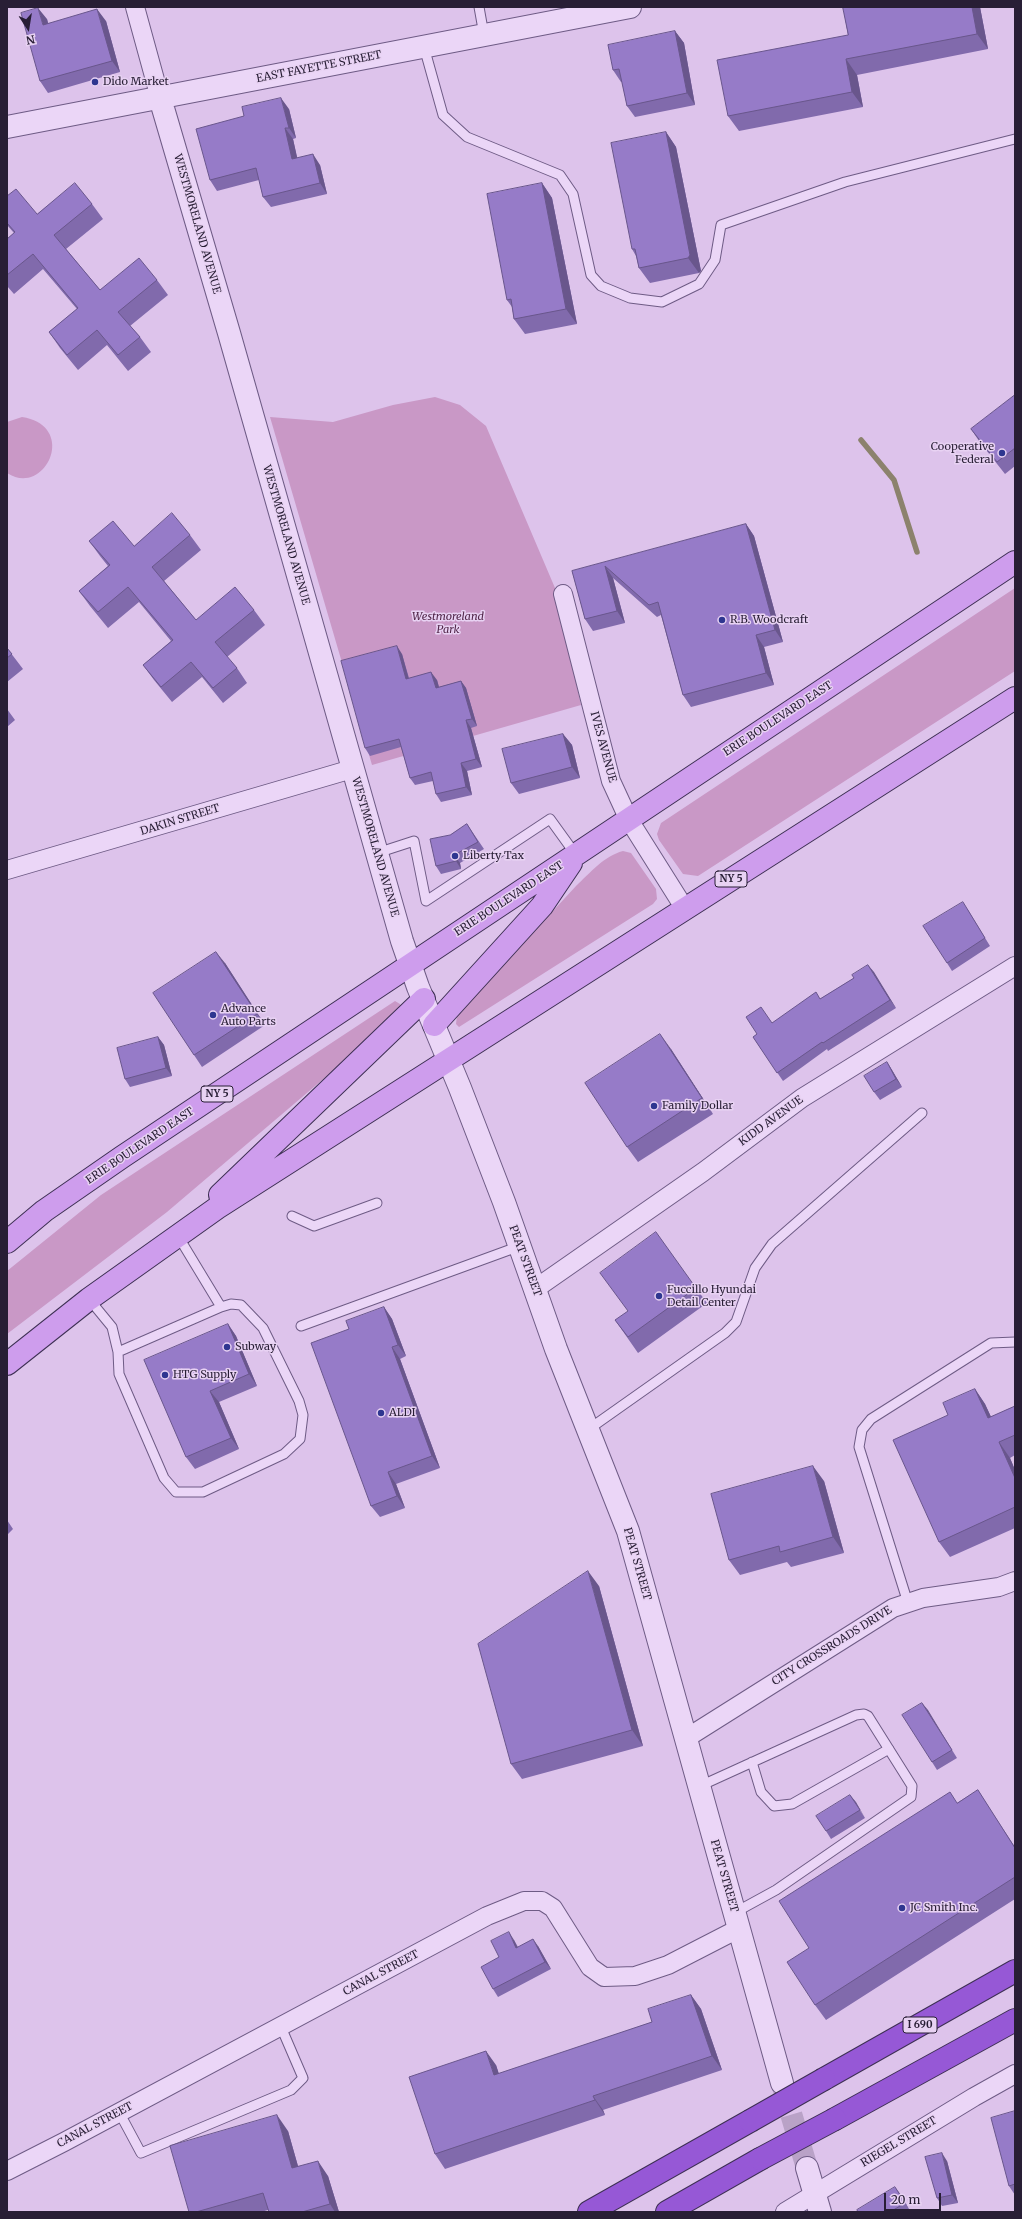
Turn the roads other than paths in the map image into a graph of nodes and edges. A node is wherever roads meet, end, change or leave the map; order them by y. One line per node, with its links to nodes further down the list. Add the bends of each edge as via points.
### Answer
1 (479, 7): 4 (lane)
2 (630, 7): 4 (street, EAST FAYETTE STREET)
3 (139, 8): 6 (street, WESTMORELAND AVENUE)
4 (484, 35): 5 (street, EAST FAYETTE STREET)
5 (424, 47): 6 (street, EAST FAYETTE STREET); 8 (lane, via 443,114 467,137 560,176 572,194 591,274 601,286 630,298 662,302 699,284 715,260 721,225 845,182)
6 (160, 98): 7 (street, EAST FAYETTE STREET); 12 (street, WESTMORELAND AVENUE)
7 (7, 127)
8 (1015, 139)
9 (1015, 562): 13 (main road, ERIE BOULEVARD EAST / NY 5)
10 (563, 594): 13 (street, IVES AVENUE, via 612,781)
11 (1015, 698): 17 (main road, NY 5)
12 (352, 769): 14 (street, WESTMORELAND AVENUE); 16 (street, DAKIN STREET)
13 (629, 820): 15 (main road, ERIE BOULEVARD EAST / NY 5); 17 (street, IVES AVENUE)
14 (376, 853): 15 (lane, via 414,842 426,901 550,819); 18 (street, WESTMORELAND AVENUE)
15 (576, 855): 18 (main road, ERIE BOULEVARD EAST / NY 5); 21 (main road, via 542,906)
16 (7, 870)
17 (685, 908): 22 (main road, NY 5)
18 (410, 965): 20 (street, WESTMORELAND AVENUE); 27 (main road, ERIE BOULEVARD EAST / NY 5, via 122,1157 44,1211)
19 (1015, 966): 29 (street, KIDD AVENUE, via 802,1098 703,1172)
20 (424, 1000): 21 (street, WESTMORELAND AVENUE); 26 (main road)
21 (434, 1025): 22 (street, WESTMORELAND AVENUE)
22 (448, 1060): 26 (main road, NY 5); 28 (street, PEAT STREET)
23 (922, 1113): 36 (lane, via 772,1244 755,1268 736,1322 725,1333)
24 (378, 1203): 25 (lane, via 314,1226)
25 (292, 1216)
26 (177, 1236): 30 (main road, NY 5); 31 (lane)
27 (7, 1242)
28 (520, 1246): 29 (street, PEAT STREET); 32 (lane)
29 (535, 1289): 36 (street, PEAT STREET)
30 (89, 1299): 34 (lane, via 112,1326); 35 (main road, NY 5)
31 (221, 1307): 34 (lane); 34 (lane, via 241,1305 263,1328 300,1401 302,1421 300,1439 284,1454 203,1492 176,1492 164,1478 119,1374)
32 (301, 1326)
33 (1015, 1342): 38 (lane, via 991,1343 871,1419 862,1430 859,1447)
34 (118, 1352)
35 (7, 1364)
36 (588, 1429): 39 (street, PEAT STREET, via 628,1531)
37 (1015, 1581): 38 (street, CITY CROSSROADS DRIVE, via 999,1587 923,1598)
38 (908, 1603): 39 (street, CITY CROSSROADS DRIVE, via 893,1608)
39 (685, 1739): 42 (street, PEAT STREET)
40 (889, 1749): 41 (lane, via 868,1716 864,1714 856,1715); 41 (lane, via 792,1804 781,1807 774,1806 761,1792); 43 (lane, via 912,1786 911,1796)
41 (752, 1762): 42 (lane)
42 (699, 1786): 43 (street, PEAT STREET)
43 (736, 1921): 46 (street, CANAL STREET, via 668,1965 635,1976 604,1977 590,1967 553,1908 542,1901 524,1901 486,1916); 48 (street, PEAT STREET)
44 (1015, 1971): 53 (highway, I 690, bridge)
45 (1015, 2020): 54 (highway, bridge)
46 (281, 2026): 49 (street, CANAL STREET); 49 (lane, via 303,2078 291,2090 141,2153)
47 (1015, 2074): 52 (street, RIEGEL STREET, via 974,2097)
48 (782, 2083)
49 (119, 2112): 51 (street, CANAL STREET)
50 (807, 2168): 52 (street)
51 (7, 2171)
52 (817, 2203): 55 (street, RIEGEL STREET)
53 (589, 2212)
54 (667, 2212)
55 (785, 2212)

